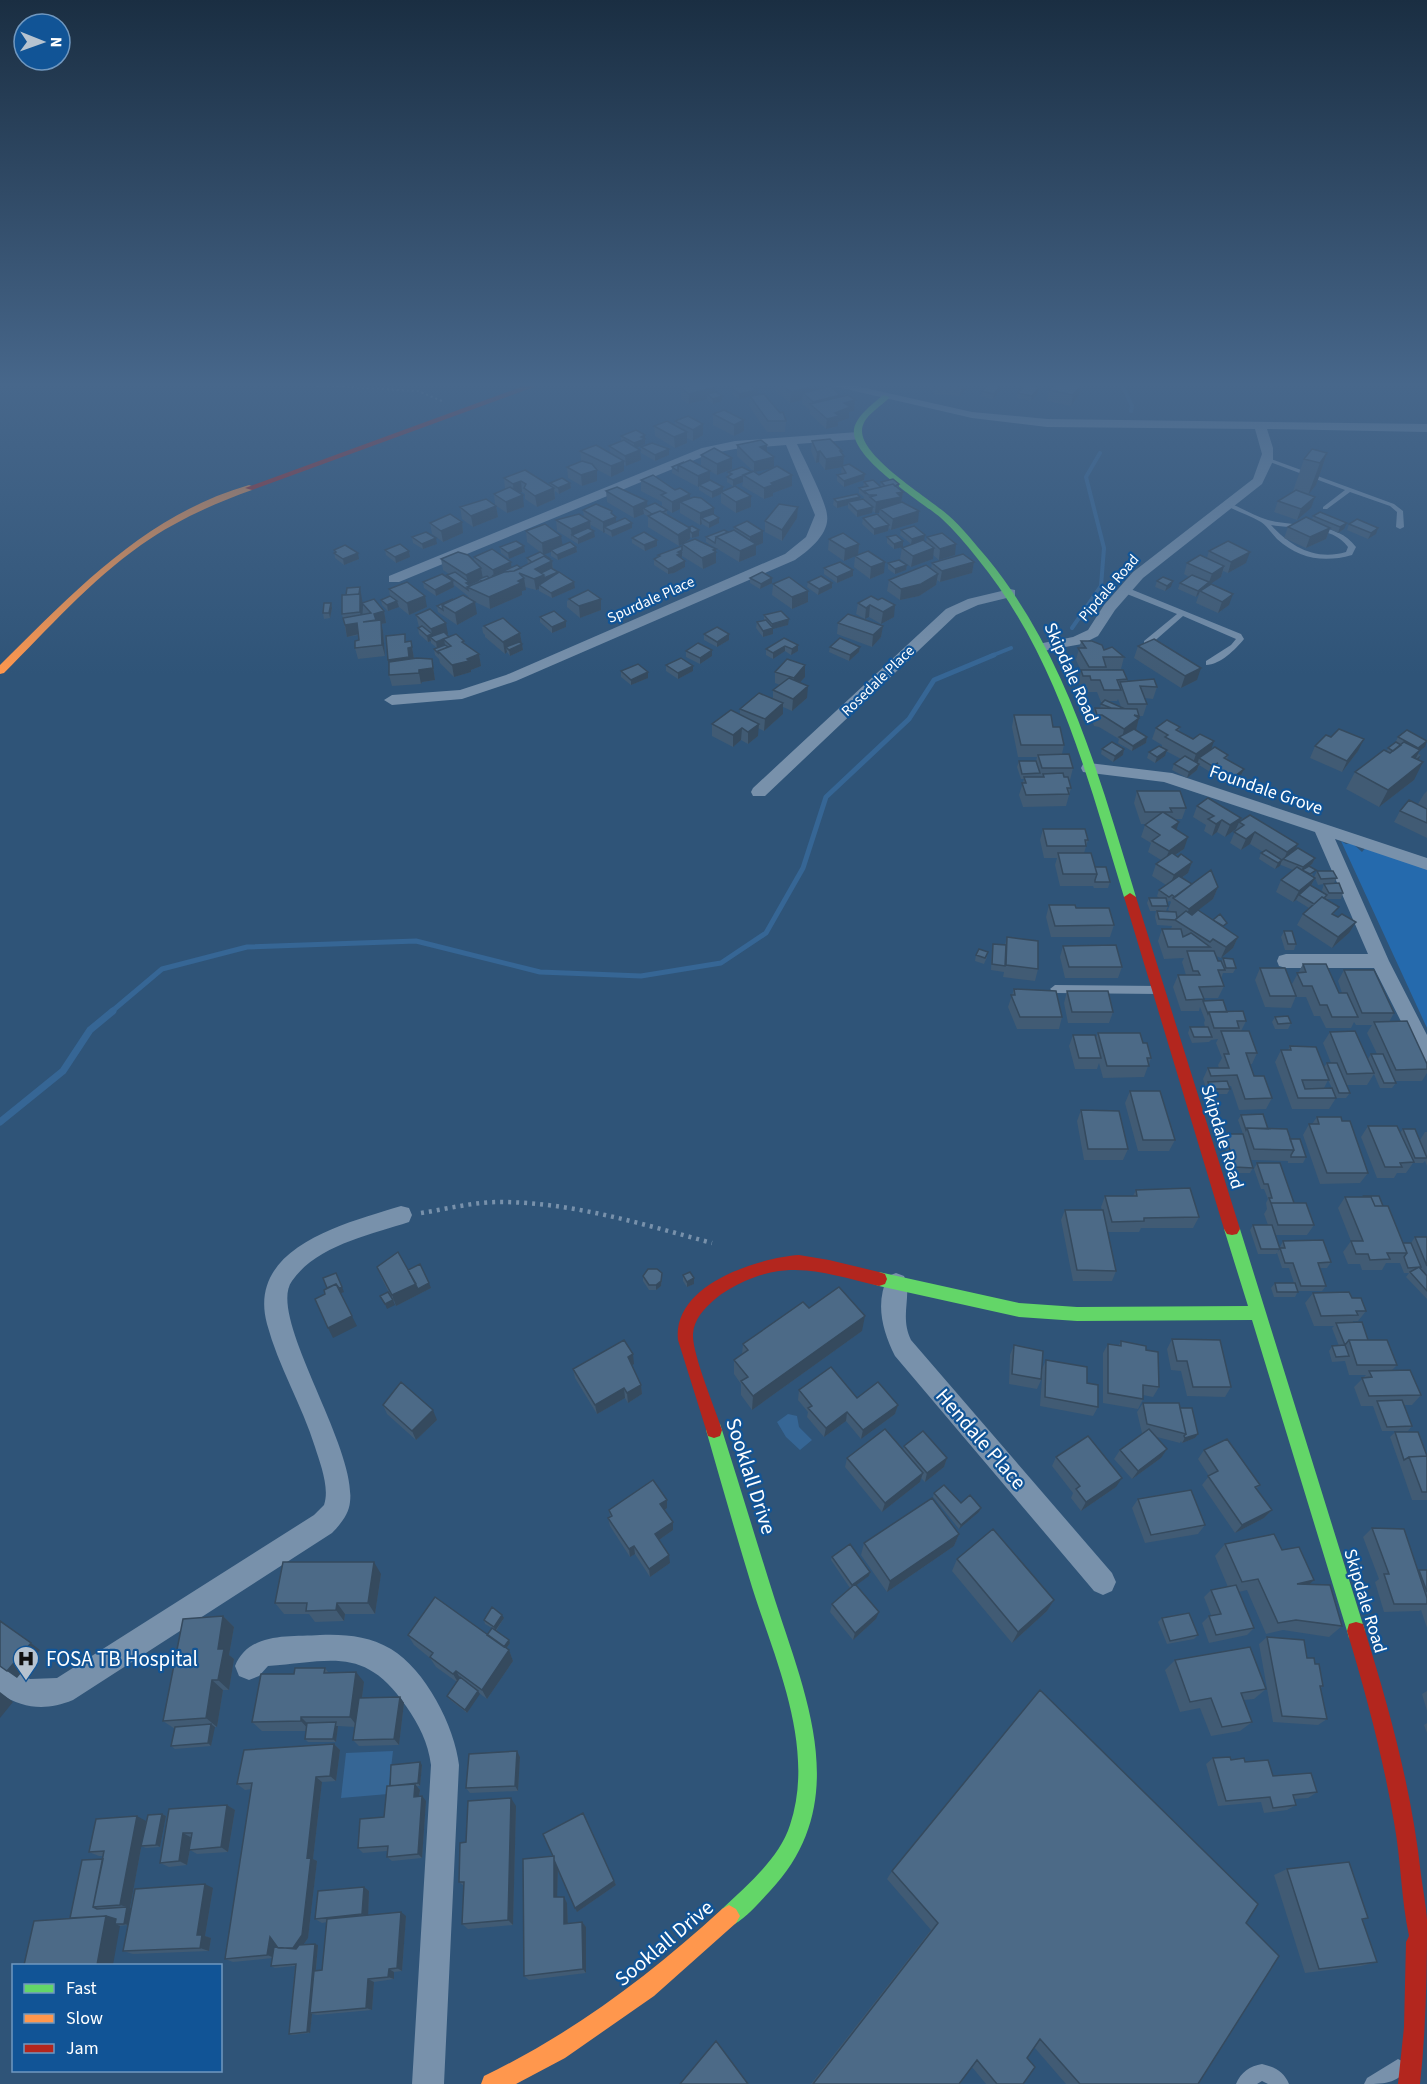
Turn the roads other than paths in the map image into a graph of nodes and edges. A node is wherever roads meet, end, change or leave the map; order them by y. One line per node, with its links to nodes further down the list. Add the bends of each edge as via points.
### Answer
1 (270, 480): 19 (street, via 182,516 139,542 101,572)
2 (635, 480): 12 (street)
3 (806, 480): 20 (street, Spurdale Place, via 821,515 820,527 805,548 790,557 511,678 462,693)
4 (903, 480): 14 (street, Skipdale Road, via 967,540)
5 (1259, 480): 8 (street, Pipdale Road)
6 (1326, 480): 7 (lane)
7 (1350, 489): 9 (lane); 11 (lane, via 1392,505 1400,512)
8 (1229, 505): 10 (lane); 13 (street, Pipdale Road, via 1150,564)
9 (1325, 508)
10 (1266, 522): 10 (lane, via 1284,542 1314,557 1338,558 1352,547 1349,541 1328,532)
11 (1400, 527)
12 (394, 579)
13 (1125, 590): 15 (lane); 17 (street, Pipdale Road, via 1093,633 1077,641)
14 (1010, 593): 17 (street, Skipdale Road); 22 (street, Rosedale Place, via 951,612)
15 (1181, 614): 16 (lane); 18 (lane, via 1239,637 1234,647)
16 (1147, 643)
17 (1043, 648): 21 (street, Skipdale Road, via 1066,697)
18 (1209, 663)
19 (0, 671)
20 (393, 700)
21 (1089, 768): 23 (street, Foundale Grove, via 1155,774); 28 (street, Skipdale Road)
22 (759, 792)
23 (1322, 830): 24 (street, Foundale Grove); 26 (street)
24 (1427, 864)
25 (1286, 961): 26 (street)
26 (1380, 961): 29 (street)
27 (1055, 989): 28 (lane)
28 (1159, 990): 32 (street, Skipdale Road)
29 (1427, 1054)
30 (401, 1215): 35 (street, via 342,1235 312,1251 292,1264 277,1287 274,1303 279,1326 336,1474 335,1512 323,1524 63,1690 32,1695)
31 (896, 1283): 32 (street, Sooklall Drive, via 1019,1310); 33 (street, Hendale Place, via 891,1316 893,1330 903,1348); 40 (street, Sooklall Drive, via 822,1265 784,1262 752,1270 712,1293 691,1314 685,1334 689,1350 759,1570 799,1712 807,1750 804,1814 794,1842 775,1873 717,1929 653,1983 574,2040 525,2070)
32 (1258, 1313): 36 (street, Skipdale Road, via 1378,1703 1407,1841)
33 (1103, 1582)
34 (249, 1666): 39 (street, via 262,1653 336,1649 377,1656 411,1688 443,1744)
35 (0, 1677)
36 (1417, 1938): 37 (street, Skipdale Road); 38 (street)
37 (1427, 1965)
38 (1411, 2060): 43 (lane); 44 (street)
39 (428, 2084)
40 (492, 2084)
41 (1245, 2084): 42 (lane, via 1251,2075 1263,2072 1272,2074)
42 (1280, 2084)
43 (1373, 2084)
44 (1409, 2084)

